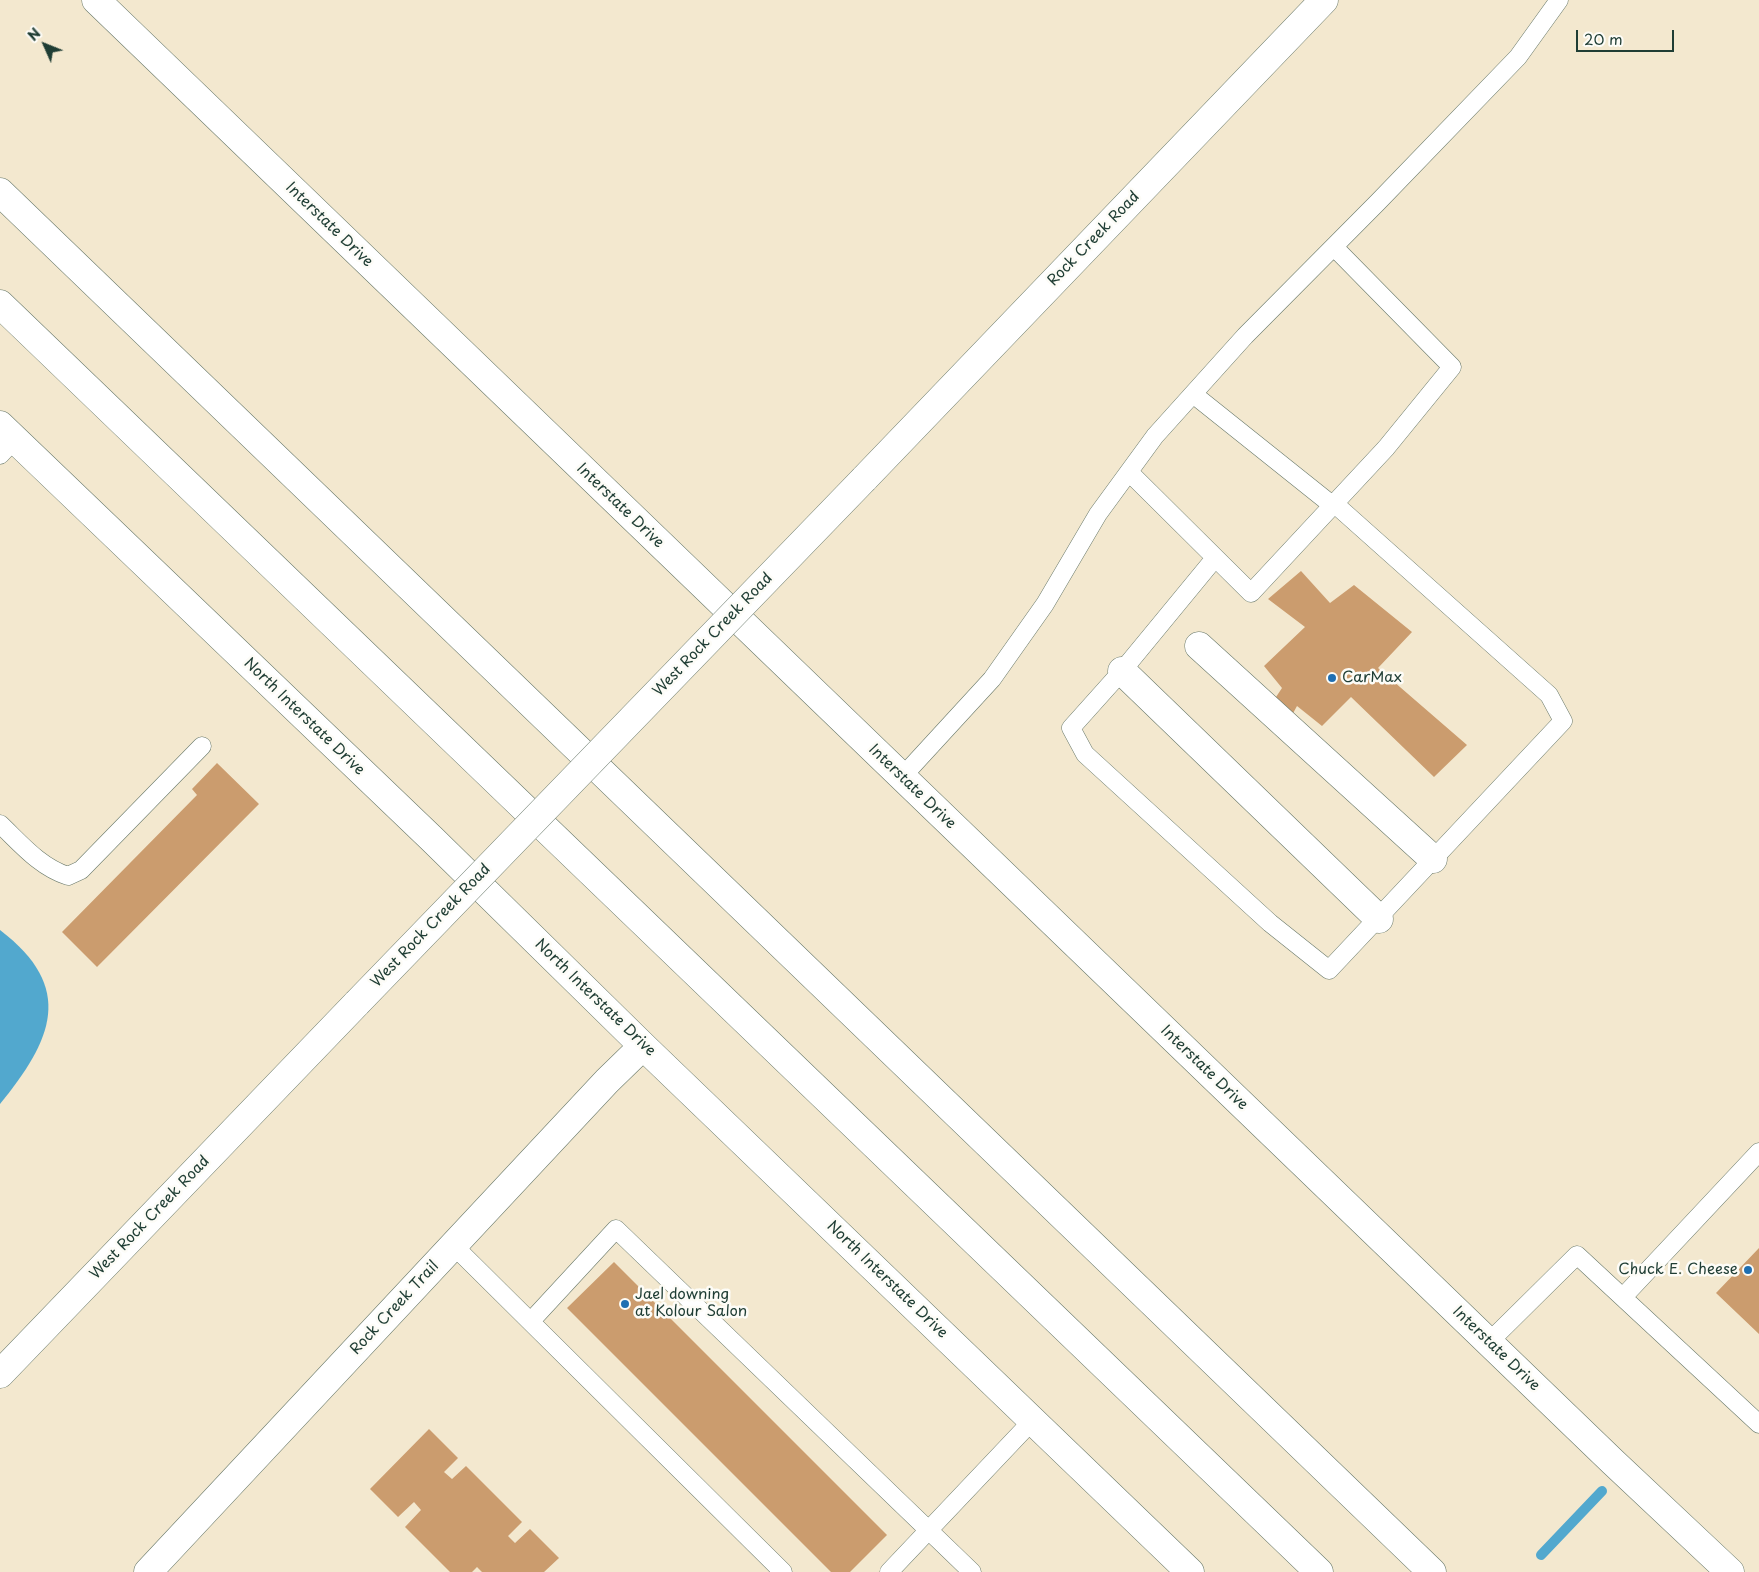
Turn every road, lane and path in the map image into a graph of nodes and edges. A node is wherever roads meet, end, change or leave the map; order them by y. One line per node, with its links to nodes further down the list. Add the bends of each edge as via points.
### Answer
1 (96, 0): 16 (main road, Interstate Drive)
2 (1324, 0): 10 (main road, Rock Creek Road)
3 (1559, 0): 5 (lane, via 1518,57)
4 (0, 192): 36 (main road)
5 (1334, 247): 7 (lane, via 1245,336); 11 (lane, via 1452,367 1386,448)
6 (0, 304): 35 (main road)
7 (1193, 394): 9 (lane); 11 (lane)
8 (5, 440): 20 (main road, North Interstate Drive, via 432,839)
9 (1129, 472): 12 (lane); 16 (lane, via 1098,514 1045,604 992,679)
10 (864, 479): 26 (main road, West Rock Creek Road, bridge)
11 (1332, 505): 12 (lane, via 1251,593); 18 (lane, via 1336,505 1549,695 1563,721)
12 (1216, 558): 14 (lane)
13 (1199, 646): 18 (main road)
14 (1122, 672): 19 (main road); 19 (lane, via 1071,728 1085,754 1270,923 1329,970)
15 (202, 746): 17 (lane, via 81,870 68,876 39,861)
16 (902, 777): 25 (main road, Interstate Drive)
17 (0, 824)
18 (1433, 859): 19 (lane)
19 (1378, 919)
20 (644, 1046): 22 (main road, Rock Creek Trail); 27 (main road, North Interstate Drive)
21 (1759, 1152): 23 (lane)
22 (454, 1246): 24 (lane); 30 (main road, Rock Creek Trail)
23 (1623, 1297): 25 (lane, via 1577,1255); 28 (lane)
24 (531, 1321): 29 (lane, via 616,1229); 31 (lane)
25 (1489, 1342): 37 (main road, Interstate Drive)
26 (0, 1374)
27 (1033, 1420): 29 (lane); 34 (main road, North Interstate Drive)
28 (1759, 1424)
29 (929, 1530): 32 (lane); 33 (lane)
30 (148, 1572)
31 (783, 1572)
32 (889, 1572)
33 (972, 1572)
34 (1190, 1572)
35 (1319, 1572)
36 (1432, 1572)
37 (1730, 1572)

